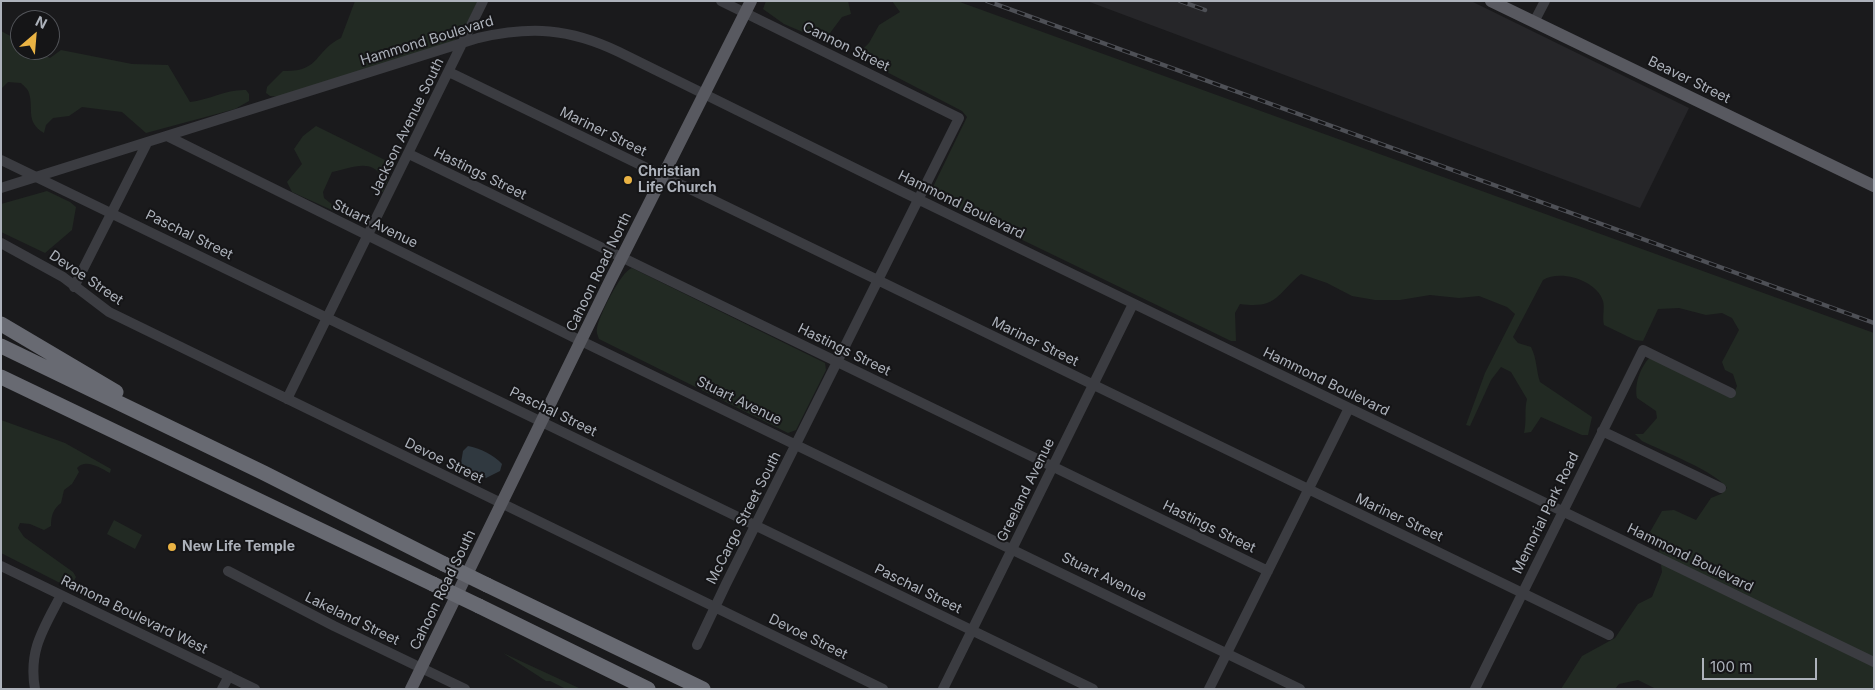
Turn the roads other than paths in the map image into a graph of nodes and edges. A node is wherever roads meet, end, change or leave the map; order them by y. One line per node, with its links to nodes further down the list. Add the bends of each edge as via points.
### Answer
1 (483, 1): 8 (street, Jackson Avenue South)
2 (721, 1): 6 (street, Cannon Street)
3 (751, 1): 6 (main road, Cahoon Road North)
4 (1491, 1): 7 (main road, Beaver Street)
5 (1545, 1): 7 (street)
6 (745, 13): 10 (main road, Cahoon Road North); 11 (street, Cannon Street)
7 (1534, 22): 18 (main road, Beaver Street)
8 (464, 44): 9 (street, Jackson Avenue South); 10 (street, Hammond Boulevard, via 512,32 563,32 602,44); 12 (street, Hammond Boulevard)
9 (449, 72): 14 (street, Jackson Avenue South); 17 (street, Mariner Street)
10 (704, 95): 17 (main road, Cahoon Road North); 20 (street, Hammond Boulevard)
11 (959, 118): 20 (street, McCargo Street South)
12 (167, 136): 13 (street, Hammond Boulevard); 22 (street, Stuart Avenue)
13 (147, 143): 16 (street, Hammond Boulevard); 21 (street)
14 (409, 154): 22 (street, Jackson Avenue South); 24 (street, Hastings Street)
15 (1, 160): 16 (street, Paschal Street)
16 (36, 177): 19 (street, Hammond Boulevard); 21 (street, Paschal Street)
17 (663, 177): 24 (main road, Cahoon Road North); 25 (street, Mariner Street)
18 (1874, 186)
19 (1, 188)
20 (919, 200): 25 (street, McCargo Street South); 27 (street, Hammond Boulevard)
21 (112, 213): 26 (street); 28 (street, Paschal Street)
22 (368, 236): 28 (street, Jackson Avenue South); 30 (street, Stuart Avenue)
23 (1, 243): 26 (street, Devoe Street, via 44,264)
24 (622, 258): 30 (main road, Cahoon Road North); 32 (street, Hastings Street)
25 (878, 280): 32 (street, McCargo Street South); 34 (street, Mariner Street)
26 (74, 287): 37 (street, Devoe Street, via 109,312)
27 (1133, 304): 34 (street, Greeland Avenue); 38 (street, Hammond Boulevard)
28 (328, 318): 37 (street, Jackson Avenue South); 40 (street, Paschal Street)
29 (1, 324): 39 (highway, via 113,390)
30 (582, 341): 40 (main road, Cahoon Road North); 43 (street, Stuart Avenue)
31 (1, 346): 39 (highway)
32 (837, 362): 43 (street, McCargo Street South); 44 (street, Hastings Street)
33 (1, 377): 42 (highway)
34 (1093, 384): 44 (street, Greeland Avenue); 46 (street, Mariner Street)
35 (1, 388): 42 (highway)
36 (1731, 393): 41 (street, Memorial Park Road, via 1643,350)
37 (287, 399): 47 (street, Devoe Street)
38 (1349, 408): 46 (street); 48 (street, Hammond Boulevard)
39 (152, 419): 70 (highway, bridge)
40 (542, 423): 47 (main road); 49 (street, Paschal Street)
41 (1602, 431): 45 (street); 48 (street, Memorial Park Road)
42 (129, 439): 69 (highway, bridge)
43 (796, 444): 49 (street, McCargo Street South); 50 (street, Stuart Avenue)
44 (1052, 466): 50 (street, Greeland Avenue); 53 (street, Hastings Street)
45 (1721, 488)
46 (1308, 490): 53 (street); 54 (street, Mariner Street)
47 (501, 504): 56 (street, Devoe Street); 62 (main road, Cahoon Road South)
48 (1562, 512): 54 (street, Memorial Park Road); 61 (street, Hammond Boulevard)
49 (756, 526): 56 (street, McCargo Street South); 57 (street, Paschal Street)
50 (1012, 549): 57 (street, Greeland Avenue); 60 (street, Stuart Avenue)
51 (1, 566): 55 (street, Ramona Boulevard West)
52 (228, 571): 62 (street, Lakeland Street)
53 (1268, 571): 60 (street)
54 (1522, 593): 58 (street, Mariner Street); 76 (street, Memorial Park Road)
55 (61, 595): 63 (street, Ramona Boulevard West); 64 (street, via 36,643 32,673)
56 (715, 608): 59 (street, McCargo Street South); 71 (street, Devoe Street)
57 (971, 630): 72 (street, Greeland Avenue); 73 (street, Paschal Street)
58 (1609, 635)
59 (697, 646)
60 (1227, 653): 74 (street); 75 (street, Stuart Avenue)
61 (1874, 662)
62 (421, 668): 67 (main road, Cahoon Road South); 68 (street, Lakeland Street)
63 (229, 676): 65 (street); 66 (street, Ramona Boulevard West)
64 (35, 689)
65 (222, 689)
66 (255, 689)
67 (411, 689)
68 (465, 689)
69 (648, 689)
70 (703, 689)
71 (883, 689)
72 (943, 689)
73 (1093, 689)
74 (1209, 689)
75 (1300, 689)
76 (1475, 689)

